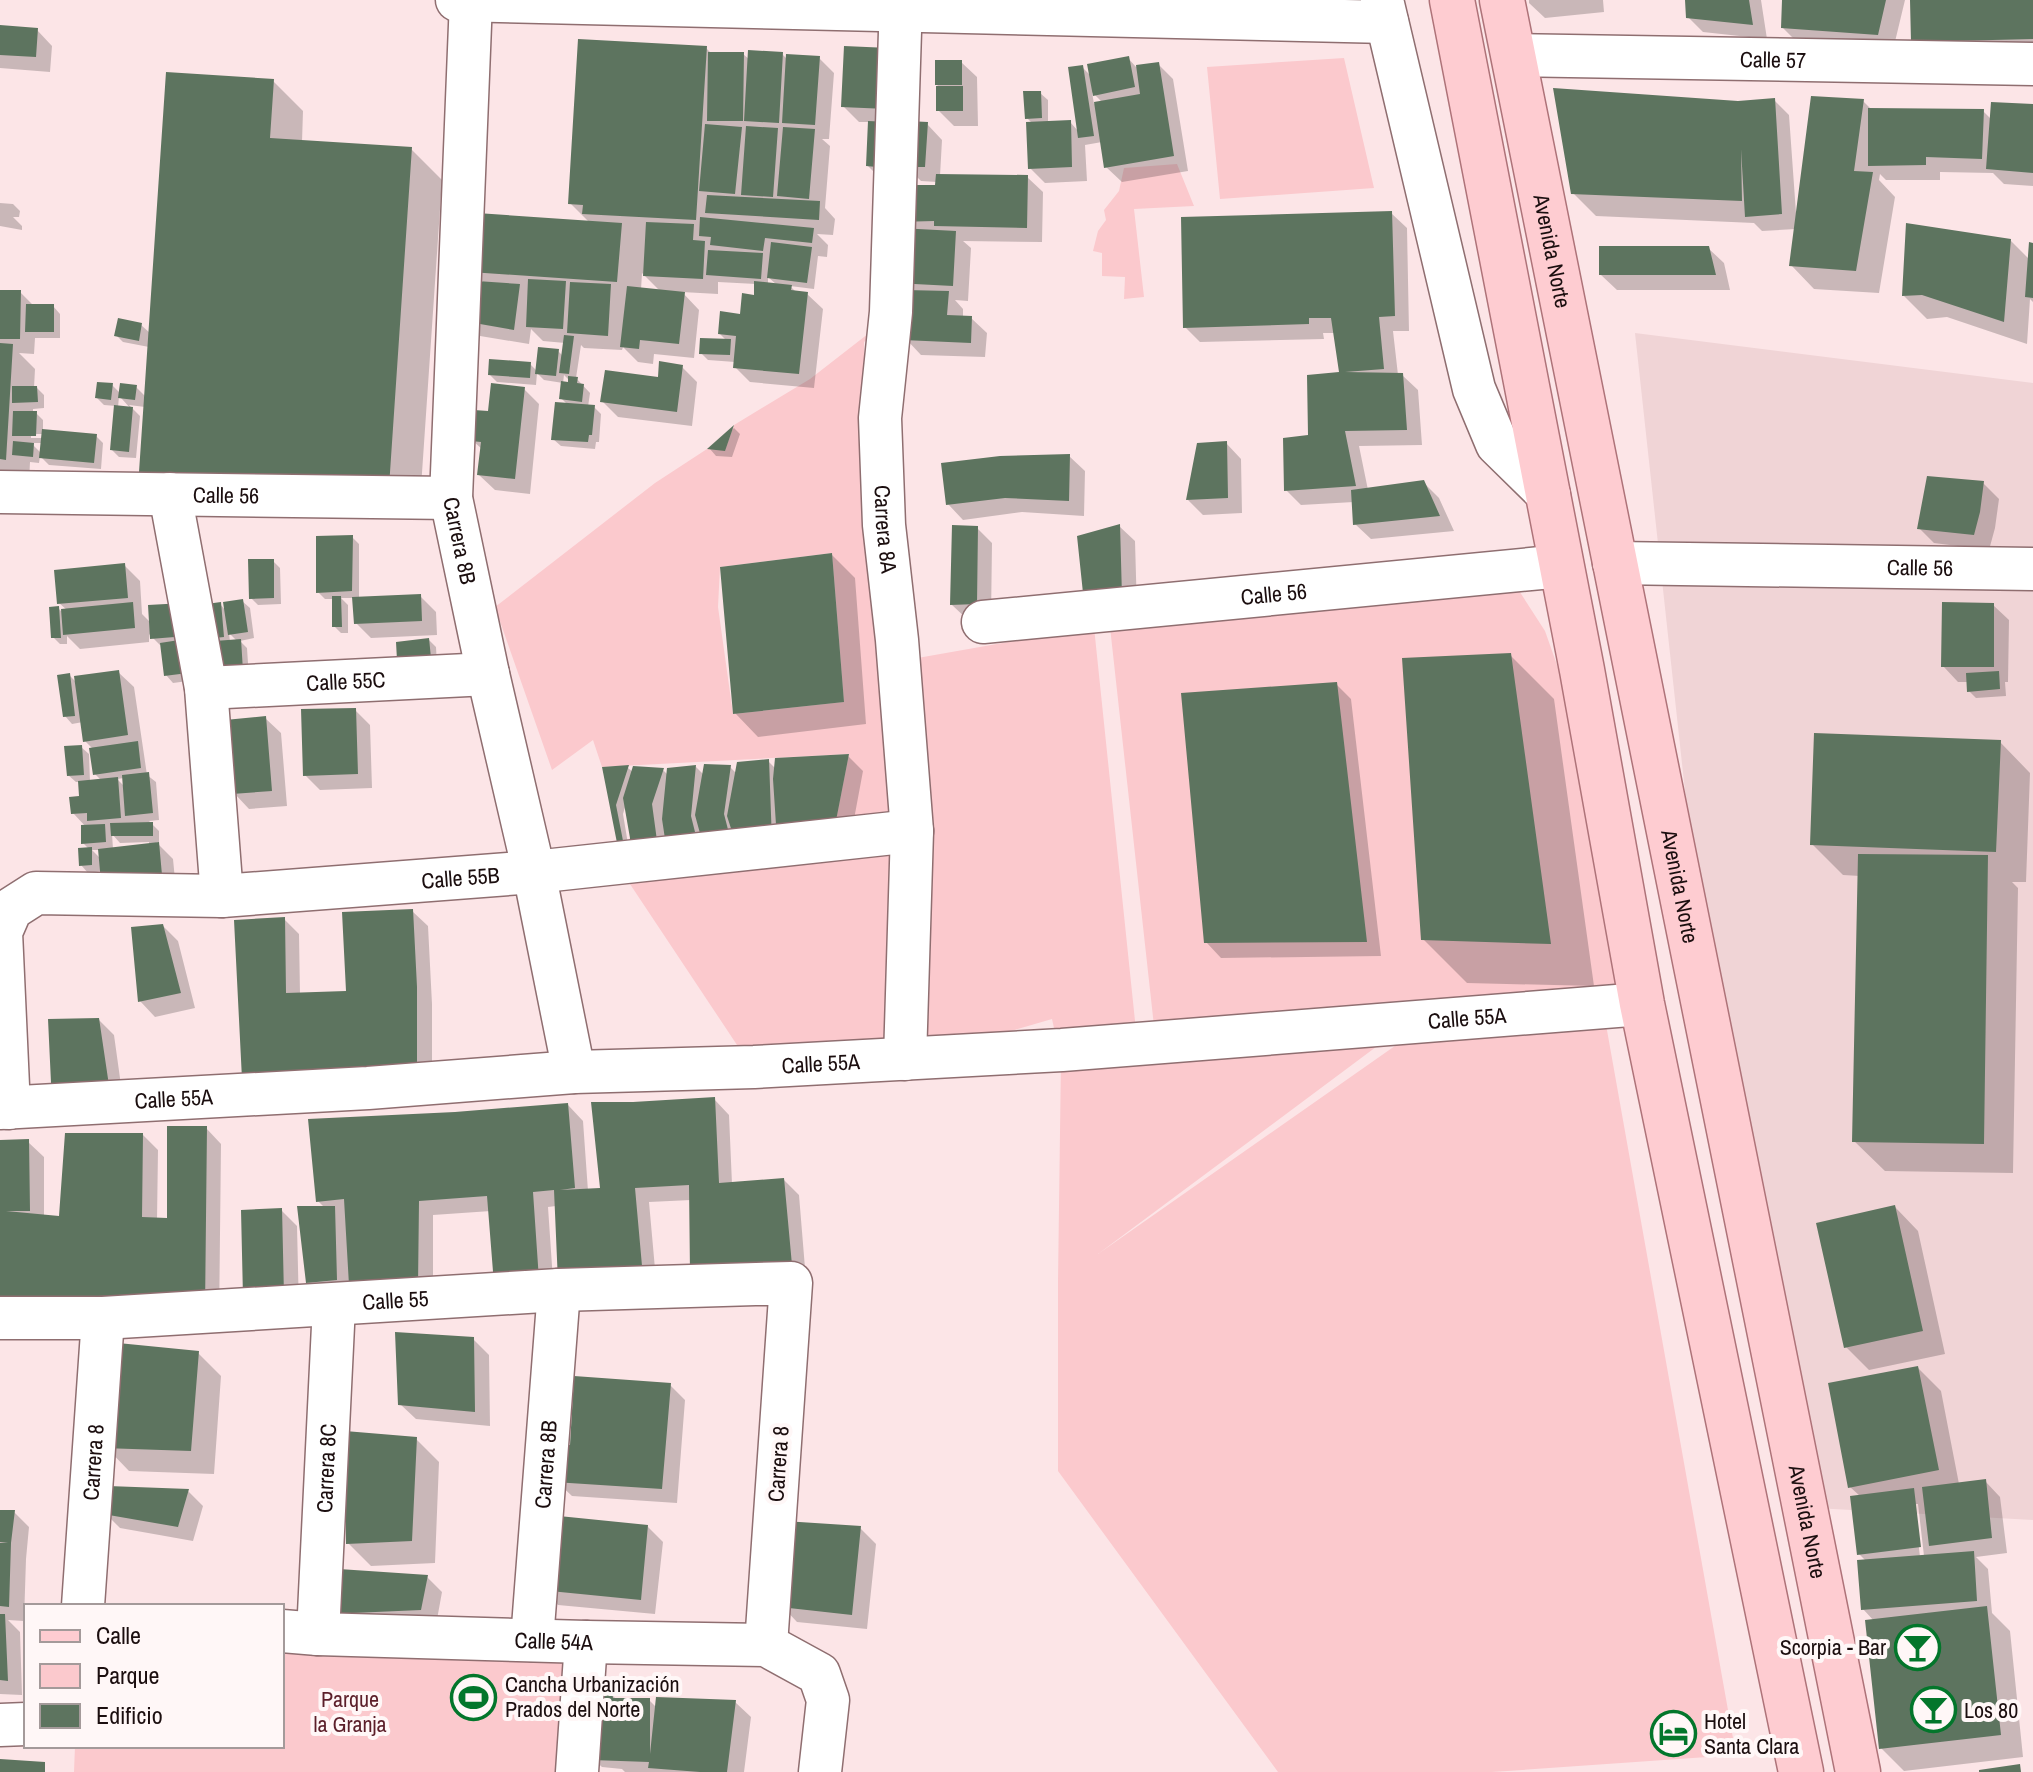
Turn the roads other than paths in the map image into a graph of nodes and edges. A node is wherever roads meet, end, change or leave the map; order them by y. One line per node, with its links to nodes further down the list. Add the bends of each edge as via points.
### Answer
1 (467, 0): 4 (street); 11 (street, Carrera 8B)
2 (1452, 0): 10 (main road)
3 (1502, 0): 6 (main road, Avenida Norte)
4 (901, 5): 5 (street); 18 (street, Carrera 8A, via 891,312 880,418 884,525)
5 (1385, 11): 10 (street, via 1474,389 1497,444)
6 (1513, 55): 7 (street, Calle 57); 12 (main road, Avenida Norte)
7 (2033, 64)
8 (0, 492): 9 (street, Calle 56)
9 (170, 494): 11 (street, Calle 56); 17 (street)
10 (1549, 495): 13 (main road)
11 (451, 498): 16 (street, Carrera 8B)
12 (1614, 563): 14 (street, Calle 56); 40 (main road, Avenida Norte)
13 (1562, 566): 15 (street, Calle 56); 21 (main road)
14 (2033, 569)
15 (983, 622)
16 (488, 674): 17 (street, Calle 55C); 19 (street, Carrera 8B)
17 (206, 688): 20 (street)
18 (912, 831): 19 (street, Calle 55B); 22 (street, Carrera 8A)
19 (534, 872): 20 (street, Calle 55B); 23 (street, Carrera 8B)
20 (222, 896): 24 (street, Calle 55B, via 36,893 11,909 1,932)
21 (1642, 1004): 22 (street, Calle 55A); 39 (main road)
22 (905, 1059): 23 (street, Calle 55A)
23 (574, 1072): 24 (street, Calle 55A)
24 (4, 1108)
25 (791, 1283): 26 (street, Calle 55); 34 (street, Carrera 8)
26 (559, 1290): 27 (street, Calle 55); 32 (street, Carrera 8B)
27 (334, 1305): 29 (street, Calle 55); 31 (street, Carrera 8C)
28 (0, 1318): 29 (street, Calle 55)
29 (103, 1318): 30 (street, Carrera 8)
30 (83, 1604)
31 (300, 1632): 32 (street, Calle 54A)
32 (532, 1640): 33 (street, Calle 54A)
33 (586, 1642): 34 (street, Calle 54A); 37 (street)
34 (766, 1645): 38 (street, Calle 54A, via 819,1674 828,1700)
35 (24, 1724): 36 (street)
36 (0, 1725)
37 (577, 1772)
38 (820, 1772)
39 (1801, 1772)
40 (1858, 1772)

